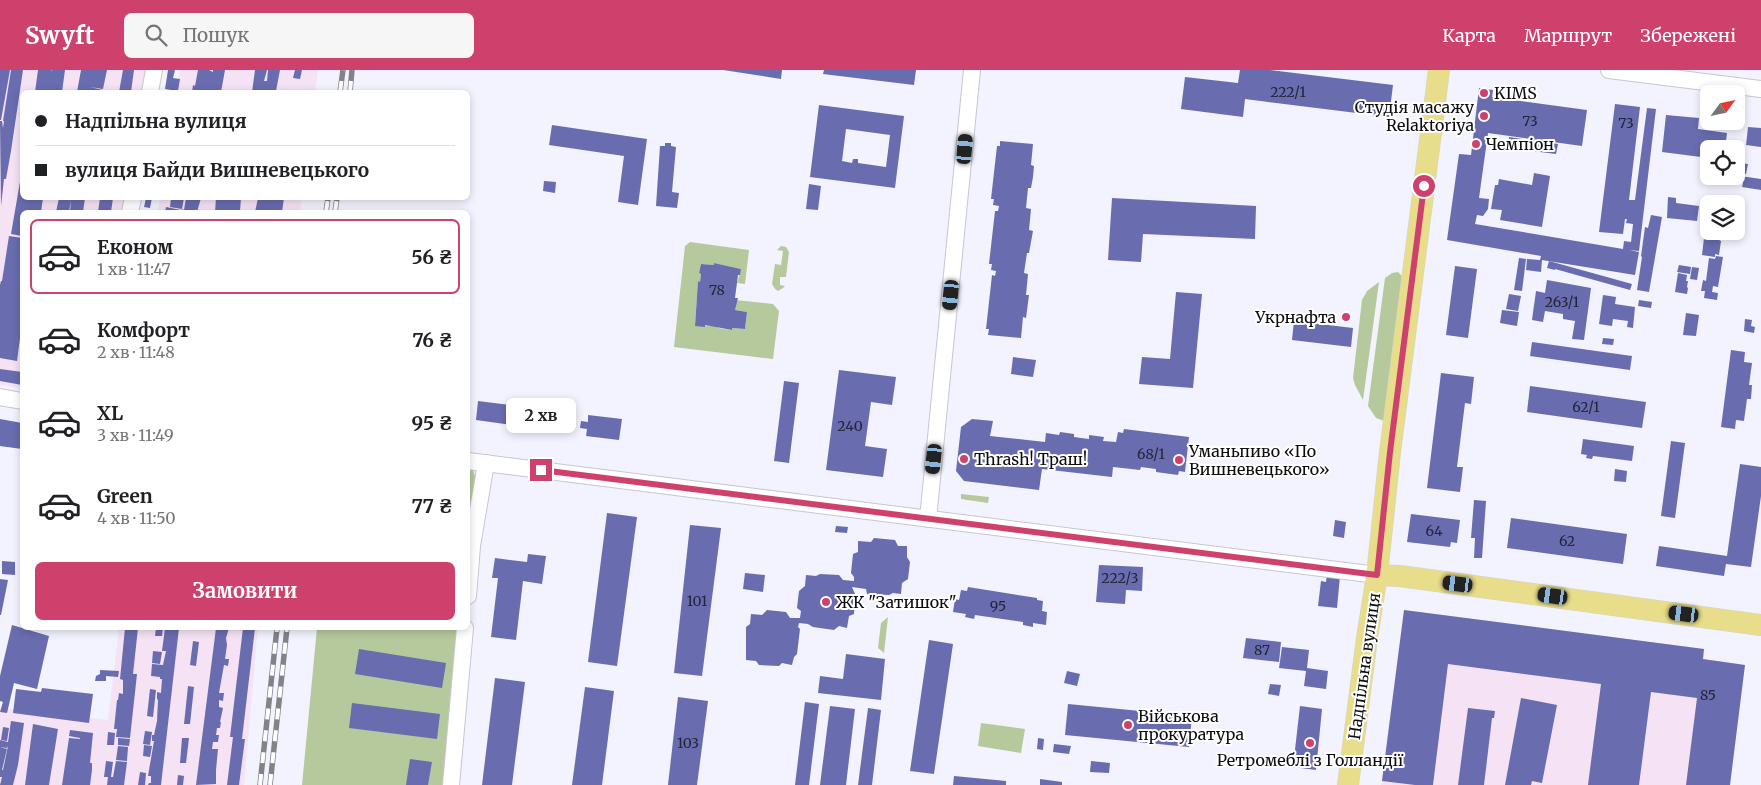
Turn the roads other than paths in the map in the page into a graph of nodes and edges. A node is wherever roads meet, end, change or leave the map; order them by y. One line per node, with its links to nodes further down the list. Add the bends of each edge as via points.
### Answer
1 (154, 70): 6 (street)
2 (972, 70): 11 (street)
3 (1439, 70): 13 (main road, Надпільна вулиця)
4 (1609, 70): 5 (street)
5 (1761, 89)
6 (150, 90)
7 (0, 397): 8 (street)
8 (20, 401)
9 (470, 461): 10 (street)
10 (486, 464): 11 (street); 12 (street)
11 (928, 518): 13 (street)
12 (470, 571)
13 (1377, 575): 14 (main road); 17 (main road, Надпільна вулиця)
14 (1761, 625)
15 (465, 630): 16 (street)
16 (451, 785)
17 (1348, 785)

